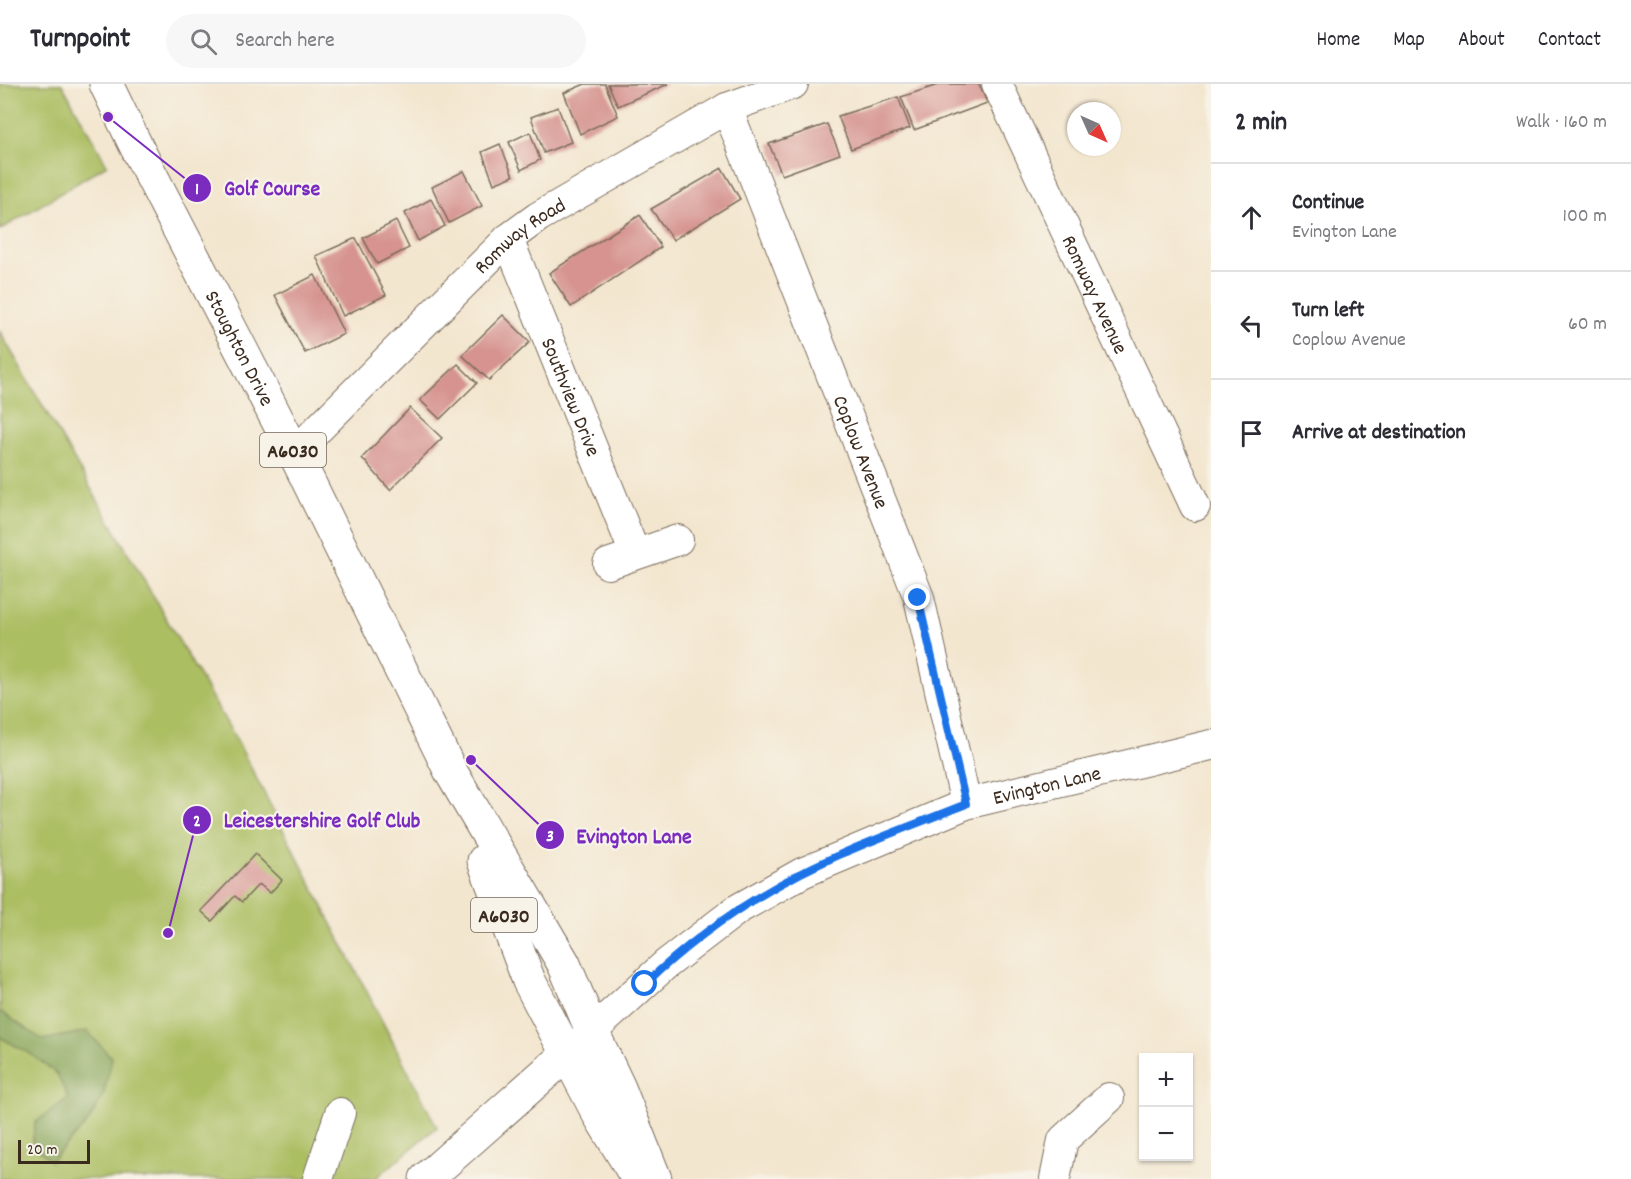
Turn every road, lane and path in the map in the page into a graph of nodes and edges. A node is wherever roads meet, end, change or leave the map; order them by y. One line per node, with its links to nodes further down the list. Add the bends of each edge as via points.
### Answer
1 (106, 84): 6 (main road, Stoughton Drive / A6030)
2 (793, 84): 4 (street, Romway Road)
3 (997, 84): 7 (street, Romway Avenue)
4 (727, 108): 5 (street, Romway Road, via 538,217); 13 (street, Coplow Avenue, via 918,598)
5 (508, 239): 6 (street, Romway Road); 9 (street, Southview Drive)
6 (295, 454): 12 (main road, Stoughton Drive / A6030)
7 (1195, 506)
8 (678, 540): 9 (street)
9 (635, 554): 10 (street)
10 (608, 564)
11 (1211, 745): 13 (street, Evington Lane)
12 (451, 772): 14 (main road, Stoughton Drive / A6030, via 564,964); 15 (main road, Stoughton Drive / A6030, via 529,981)
13 (966, 804): 14 (street, Evington Lane, via 802,873 738,909 665,965)
14 (592, 1031): 15 (street, Evington Lane); 21 (main road, A6030)
15 (567, 1054): 19 (main road, Evington Lane); 20 (main road, A6030)
16 (1109, 1098): 22 (street, via 1063,1140)
17 (340, 1113): 18 (street)
18 (318, 1179)
19 (426, 1179)
20 (638, 1179)
21 (655, 1179)
22 (1055, 1179)

